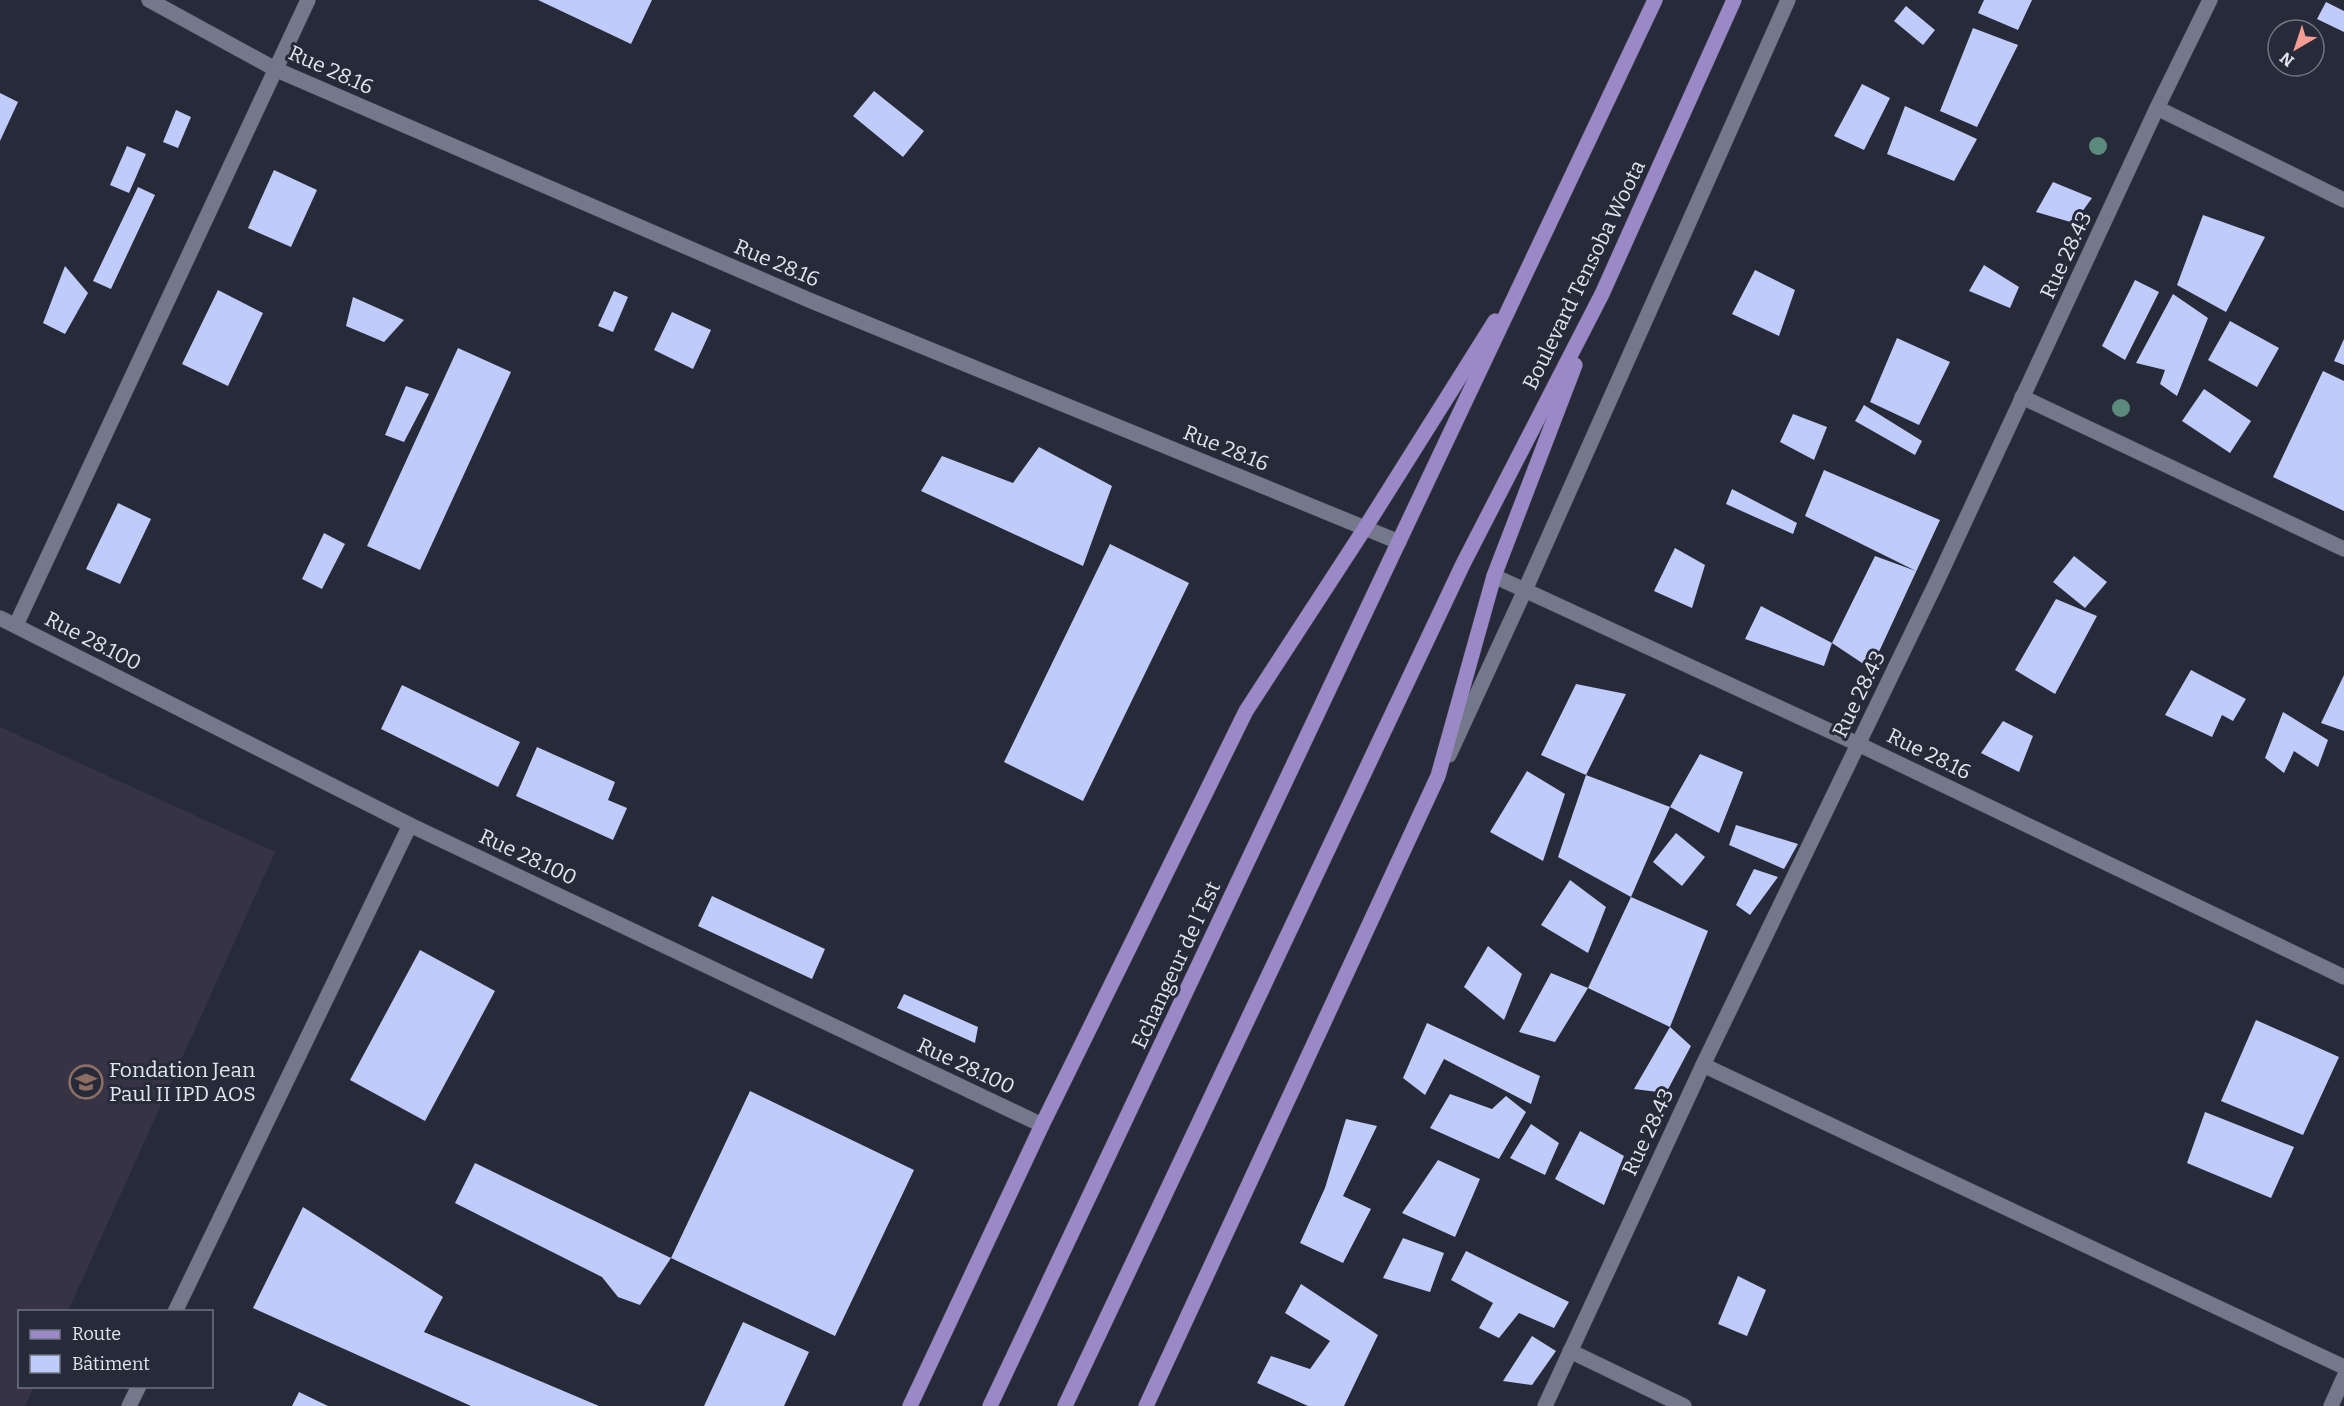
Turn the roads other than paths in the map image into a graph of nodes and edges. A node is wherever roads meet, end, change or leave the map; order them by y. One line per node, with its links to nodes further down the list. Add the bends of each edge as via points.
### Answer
1 (149, 0): 7 (street, Rue 28.16)
2 (308, 0): 7 (street)
3 (1655, 0): 10 (main road)
4 (1734, 0): 11 (main road, Boulevard Tensoba Woota)
5 (1788, 0): 17 (street)
6 (2210, 0): 8 (street, Rue 28.43)
7 (278, 70): 13 (street, Rue 28.16, via 809,300); 19 (street)
8 (2157, 108): 9 (street); 12 (street, Rue 28.43)
9 (2344, 200)
10 (1532, 263): 13 (main road); 14 (main road)
11 (1602, 294): 16 (main road); 34 (main road, Boulevard Tensoba Woota, via 1463,564)
12 (2022, 397): 15 (street); 20 (street, Rue 28.43)
13 (1365, 528): 14 (street, Rue 28.16); 25 (main road, via 1246,711)
14 (1399, 542): 33 (main road, Echangeur de l´Est)
15 (2344, 549)
16 (1494, 576): 17 (street, Rue 28.16); 21 (main road)
17 (1525, 590): 20 (street, Rue 28.16); 21 (street)
18 (0, 618): 19 (street, Rue 28.100)
19 (16, 625): 22 (street, Rue 28.100)
20 (1858, 744): 23 (street, Rue 28.16); 24 (street, Rue 28.43)
21 (1438, 776): 35 (main road)
22 (410, 825): 25 (street, Rue 28.100); 26 (street)
23 (2344, 977)
24 (1703, 1065): 27 (street, Rue 28.43); 28 (street)
25 (1041, 1125): 32 (main road)
26 (175, 1310)
27 (1570, 1351): 36 (street, Rue 28.43); 37 (street)
28 (2344, 1367)
29 (2344, 1377): 38 (street)
30 (138, 1388): 31 (street)
31 (129, 1406)
32 (910, 1406)
33 (990, 1406)
34 (1065, 1406)
35 (1146, 1406)
36 (1545, 1406)
37 (1684, 1406)
38 (2331, 1406)

